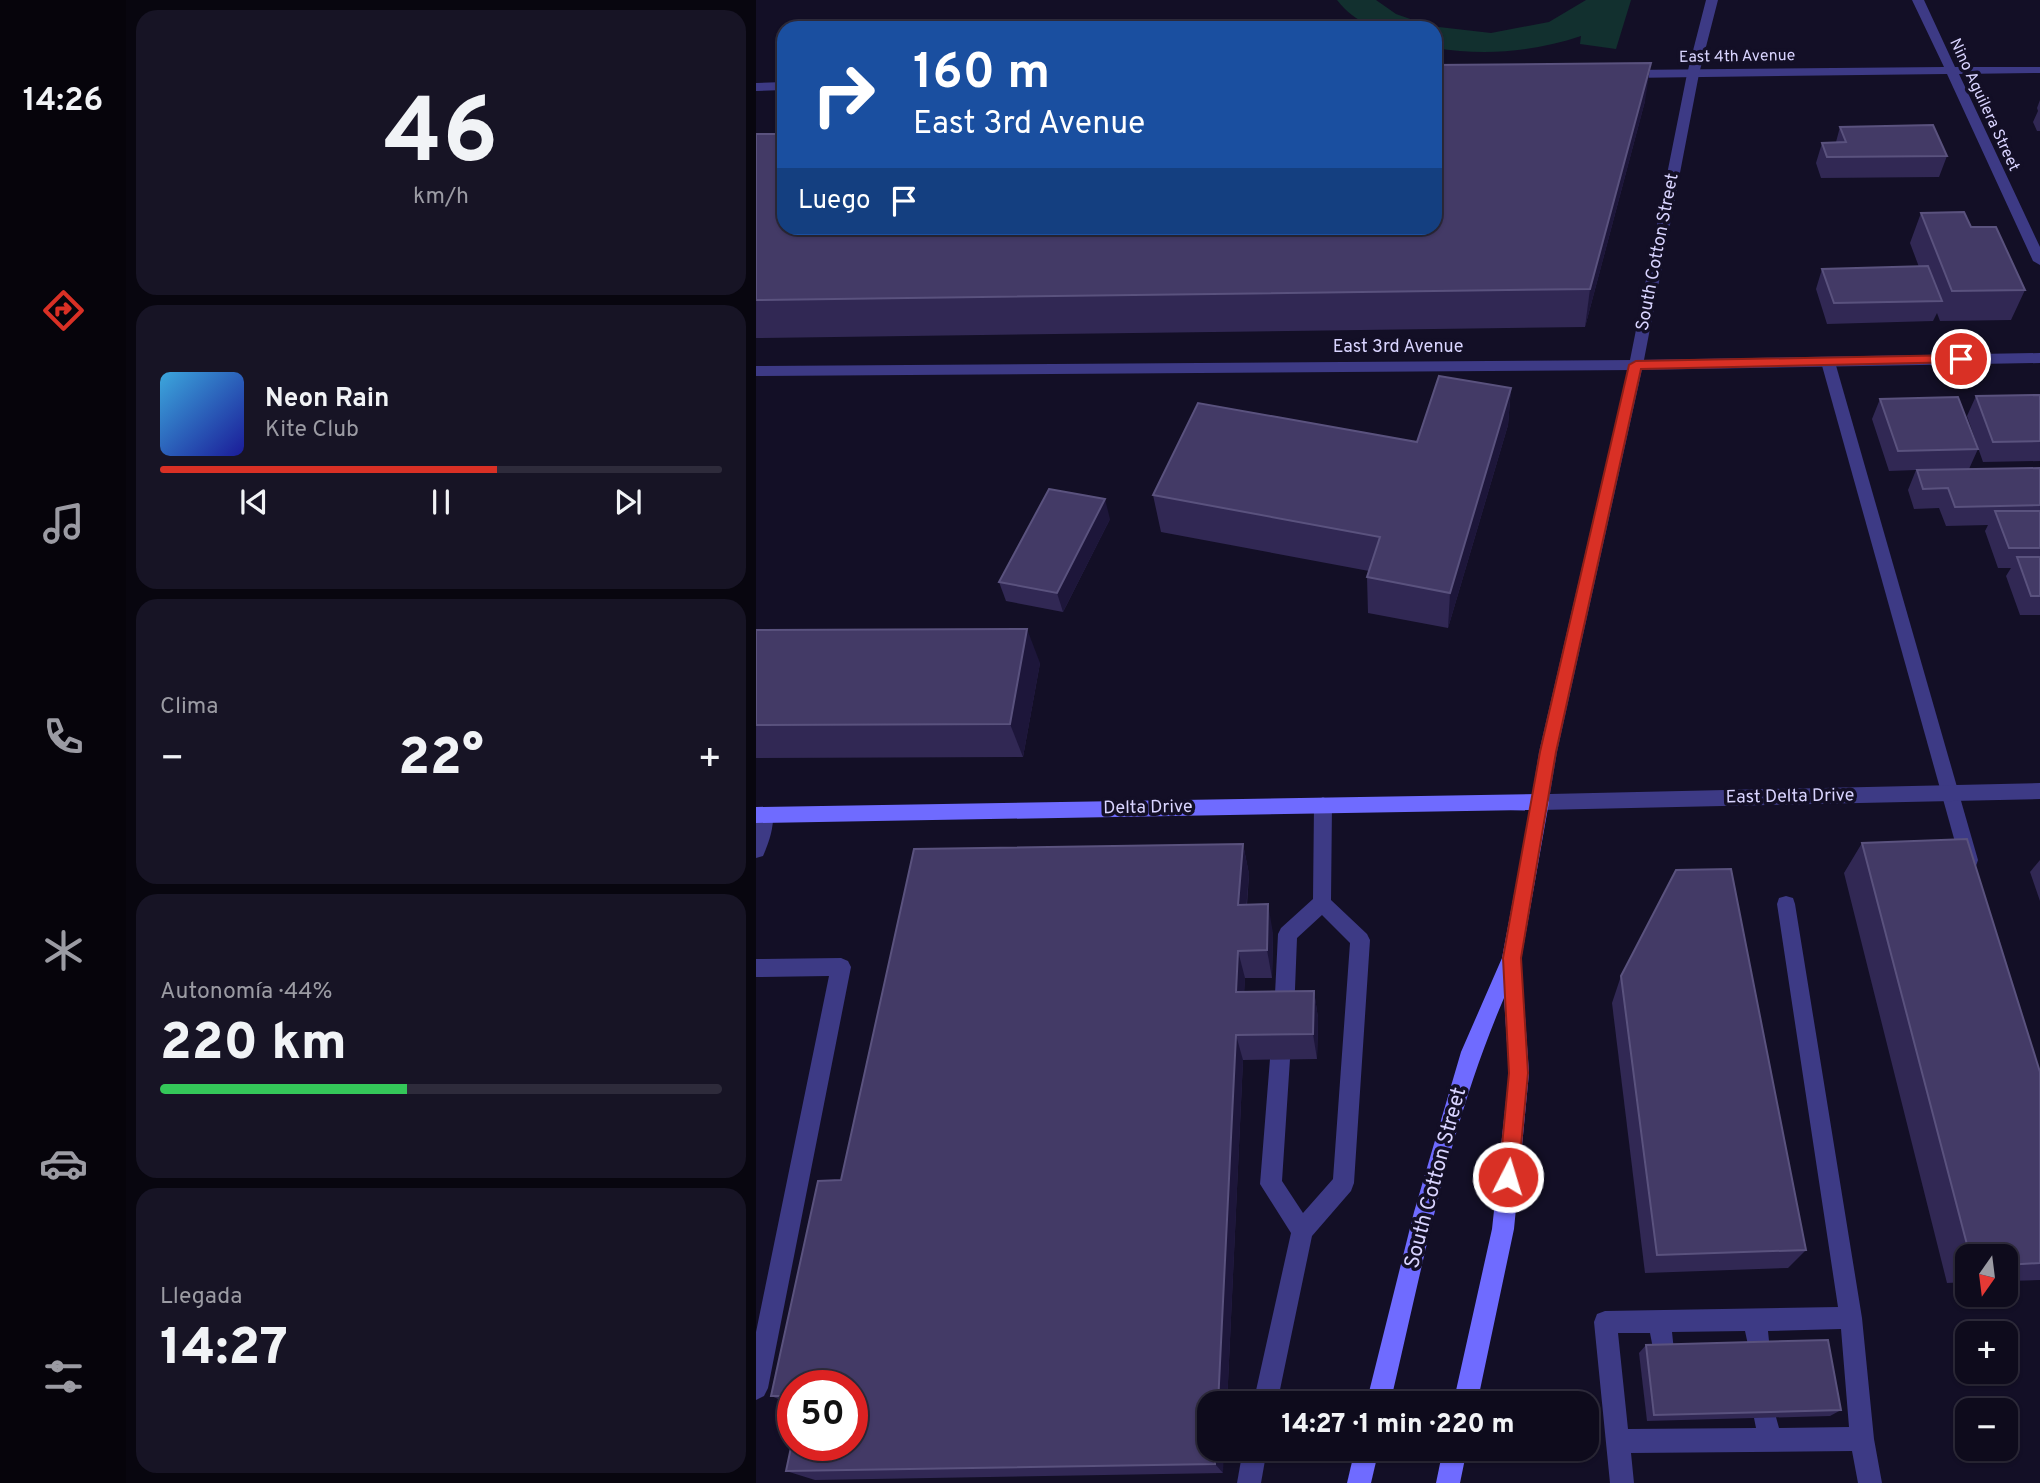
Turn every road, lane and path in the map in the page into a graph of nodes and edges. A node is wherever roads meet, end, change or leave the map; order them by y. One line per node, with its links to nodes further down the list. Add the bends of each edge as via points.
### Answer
1 (1712, 0): 5 (street, South Cotton Street)
2 (1918, 0): 4 (street, Nino Aguilera Street)
3 (2040, 70): 4 (street, East 4th Avenue)
4 (1949, 71): 5 (street, East 4th Avenue); 9 (street, Nino Aguilera Street)
5 (1693, 74): 6 (street, East 4th Avenue); 12 (street, South Cotton Street)
6 (1611, 75)
7 (777, 86): 8 (street)
8 (756, 87)
9 (2040, 261)
10 (2040, 358): 11 (street, East 3rd Avenue)
11 (1828, 362): 12 (street, East 3rd Avenue); 15 (street)
12 (1636, 365): 13 (street, East 3rd Avenue); 16 (street, South Cotton Street)
13 (756, 371)
14 (2040, 791): 15 (street, East Delta Drive)
15 (1951, 793): 16 (street, East Delta Drive); 20 (street)
16 (1540, 802): 17 (main road, Delta Drive); 23 (main road, South Cotton Street)
17 (1323, 805): 18 (main road, Delta Drive); 21 (street)
18 (761, 815): 19 (street)
19 (756, 849)
20 (1973, 877)
21 (1322, 902): 25 (street, via 1288,934); 27 (street, via 1360,940 1343,1183)
22 (1786, 904): 28 (street)
23 (1512, 958): 35 (main road, South Cotton Street, via 1471,1052); 36 (main road, South Cotton Street, via 1519,1073 1503,1229)
24 (756, 968): 33 (street, via 841,967)
25 (1284, 1018)
26 (1280, 1059): 27 (street, via 1271,1184)
27 (1302, 1231): 34 (street)
28 (1851, 1318): 29 (street); 37 (street)
29 (1755, 1320): 30 (street); 32 (street)
30 (1660, 1322): 31 (street); 38 (street, via 1605,1322)
31 (1663, 1351)
32 (1759, 1351)
33 (756, 1388)
34 (1268, 1391)
35 (1381, 1391)
36 (1468, 1391)
37 (1862, 1439): 38 (street, via 1768,1429 1670,1431); 46 (street)
38 (1617, 1441): 45 (street)
39 (1253, 1461): 42 (street)
40 (1364, 1461): 43 (main road)
41 (1453, 1461): 44 (main road)
42 (1249, 1483)
43 (1359, 1483)
44 (1448, 1483)
45 (1622, 1483)
46 (1870, 1483)

